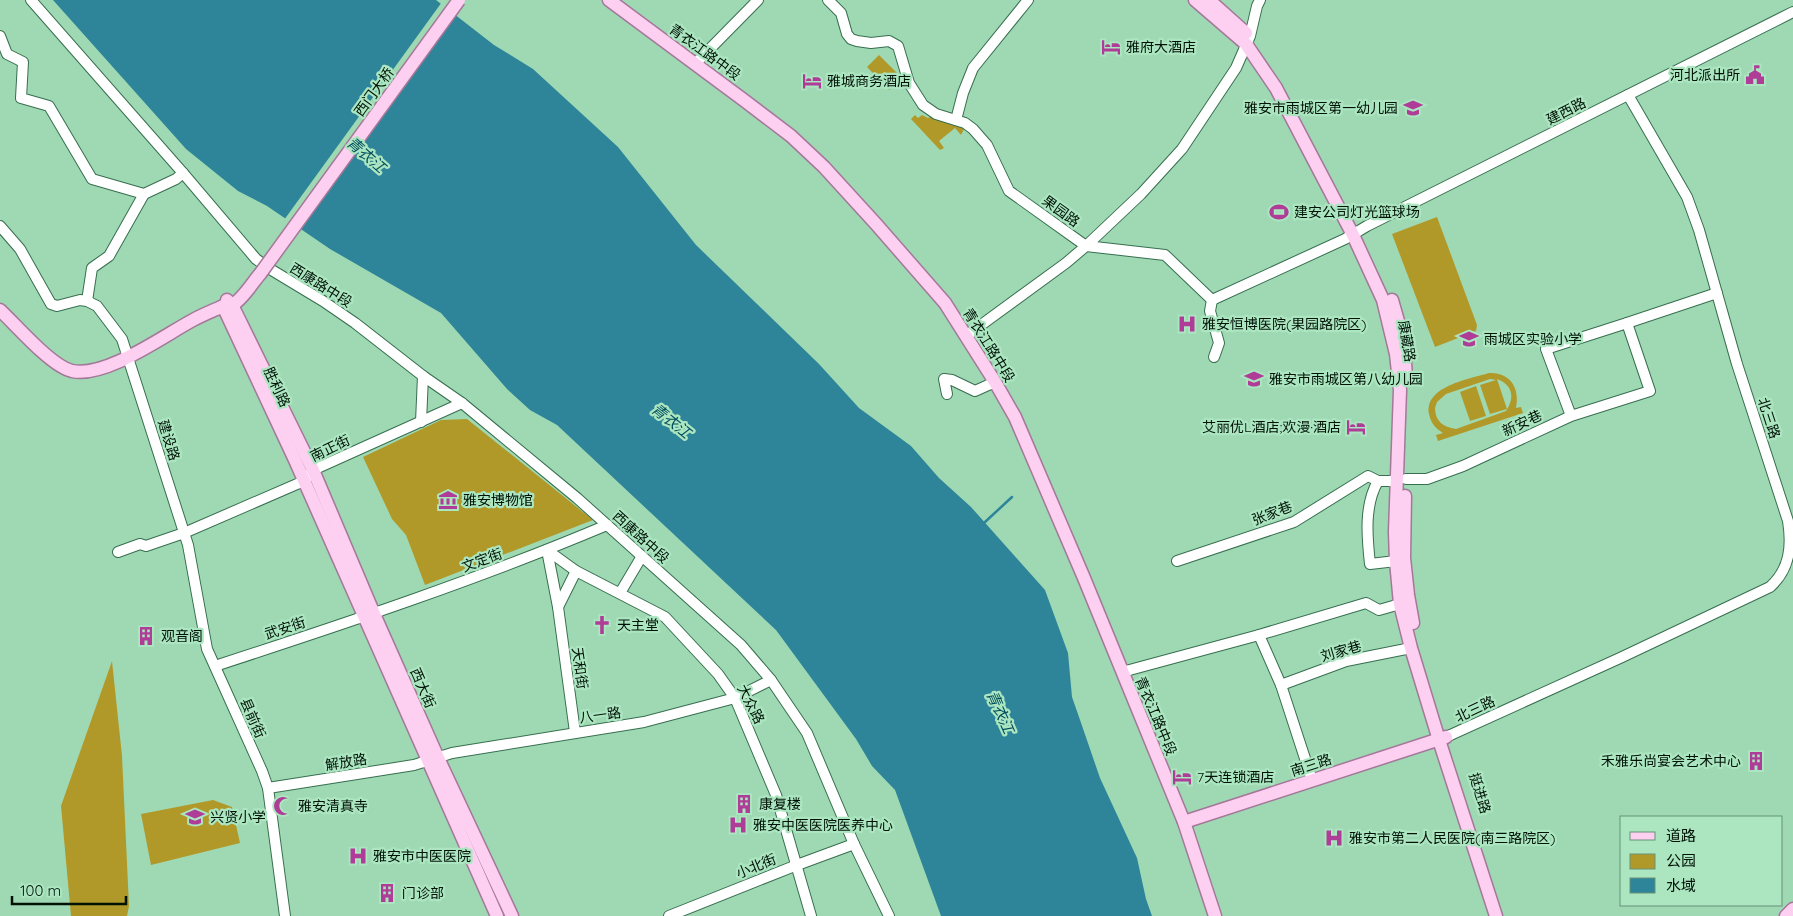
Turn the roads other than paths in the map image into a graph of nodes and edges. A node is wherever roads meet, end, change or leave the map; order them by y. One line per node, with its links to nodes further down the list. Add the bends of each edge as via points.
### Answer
1 (31, 0): 17 (street, 西康路中段)
2 (450, 0): 22 (main road, 西门大桥)
3 (459, 0): 22 (main road, 西门大桥, bridge)
4 (609, 0): 14 (main road, 青衣江路中段)
5 (758, 0): 14 (street)
6 (828, 0): 16 (street, 果园路, via 841,12 847,34 857,42 889,41 898,46 909,83 923,105 936,114)
7 (1028, 0): 16 (street, via 973,68)
8 (1196, 0): 13 (main road, 康藏路)
9 (1209, 0): 13 (main road, 康藏路)
10 (1260, 0): 13 (street)
11 (1793, 12): 15 (street, 建西路)
12 (0, 36): 18 (street, via 7,54 23,62 22,98 49,106 92,179)
13 (1248, 40): 20 (main road, 康藏路); 21 (street, via 1236,68 1182,149 1141,194)
14 (695, 64): 29 (main road, 青衣江路中段, via 791,136 824,167 935,291)
15 (1628, 95): 20 (street, 建西路); 23 (street, 北三路, via 1686,197)
16 (956, 120): 21 (street, 果园路, via 973,129 987,145 1009,190)
17 (183, 173): 18 (street); 22 (street, 西康路中段)
18 (144, 194): 24 (street, via 109,256 92,268)
19 (0, 226): 24 (street, via 20,249 51,304 57,306)
20 (1356, 233): 25 (street); 39 (main road, 康藏路, via 1383,300 1396,354)
21 (1086, 246): 25 (street, 果园路, via 1165,255); 29 (street)
22 (260, 268): 26 (main road, via 247,291); 32 (street, 西康路中段, via 324,301)
23 (1717, 293): 28 (street); 62 (street, 北三路, via 1788,521 1791,539 1788,559 1779,579 1739,602)
24 (87, 300): 30 (street, 建设路, via 97,306 122,339)
25 (1212, 300): 31 (street, via 1210,311 1219,343)
26 (227, 304): 30 (main road); 38 (main road, 胜利路); 40 (main road, 胜利路)
27 (0, 310): 30 (main road, via 63,368 87,371 107,367)
28 (1627, 323): 36 (street, 新安巷, via 1650,391); 36 (street, via 1546,349)
29 (966, 336): 33 (main road, 青衣江路中段)
30 (128, 356): 43 (street, 建设路)
31 (1214, 357)
32 (422, 376): 35 (street, 西康路中段); 37 (street)
33 (995, 382): 34 (street, via 976,390 944,379); 57 (main road, 青衣江路中段, via 1026,444)
34 (947, 394)
35 (462, 403): 37 (street, 南正街); 42 (street, 西康路中段)
36 (1571, 416): 39 (street, 新安巷, via 1463,466 1427,479)
37 (421, 422): 38 (street, 南正街)
38 (314, 470): 40 (street, 南正街); 53 (main road, 西大街)
39 (1402, 480): 41 (street, 张家巷); 48 (main road, 康藏路); 62 (main road, 康藏路, via 1408,594)
40 (304, 481): 43 (street, 南正街); 53 (main road, 西大街)
41 (1378, 481): 47 (street, 张家巷, via 1368,476 1362,478 1294,522); 48 (street, via 1372,490 1368,510 1370,564)
42 (608, 525): 44 (street, 文定街); 46 (street, 西康路中段)
43 (184, 533): 45 (street, 南正街); 56 (street, 县前街, via 207,648)
44 (547, 550): 49 (street, 大众路); 52 (street, 天和街); 53 (street, 文定街)
45 (118, 552)
46 (642, 556): 50 (street); 58 (street, 西康路中段, via 741,645)
47 (1176, 561)
48 (1396, 561): 51 (main road, 康藏路)
49 (576, 571): 50 (street, 大众路); 52 (street)
50 (620, 594): 60 (street, 大众路, via 665,617)
51 (1400, 604): 54 (street, via 1379,610 1366,603); 55 (main road, 康藏路)
52 (558, 607): 61 (street, 天和街)
53 (369, 615): 56 (street, 武安街); 63 (main road, 西大街)
54 (1259, 635): 57 (street); 59 (street)
55 (1411, 648): 59 (street, 刘家巷, via 1346,661); 62 (main road, 康藏路)
56 (215, 666): 65 (street, 县前街)
57 (1122, 672): 66 (main road, 青衣江路中段)
58 (771, 680): 60 (street, 八一路); 67 (street, 西康路中段, via 807,733)
59 (1281, 685): 64 (street)
60 (736, 698): 61 (street, 八一路, via 644,722); 68 (street, 大众路, via 776,795)
61 (575, 732): 63 (street, 八一路)
62 (1443, 738): 64 (main road, 南三路); 77 (main road, 挺进路); 78 (main road, 挺进路)
63 (433, 760): 65 (street, 解放路); 71 (main road, 西大街); 72 (main road, 西大街)
64 (1312, 780): 66 (main road, 南三路)
65 (268, 788): 70 (street, 县前街)
66 (1184, 822): 76 (main road, 青衣江路中段)
67 (854, 844): 68 (street, 小北街); 75 (street, 西康路中段)
68 (797, 865): 73 (street, 小北街); 74 (street, 大众路)
69 (1793, 909): 79 (main road)
70 (285, 916)
71 (497, 916)
72 (512, 916)
73 (669, 916)
74 (811, 916)
75 (889, 916)
76 (1215, 916)
77 (1496, 916)
78 (1503, 916)
79 (1786, 916)

